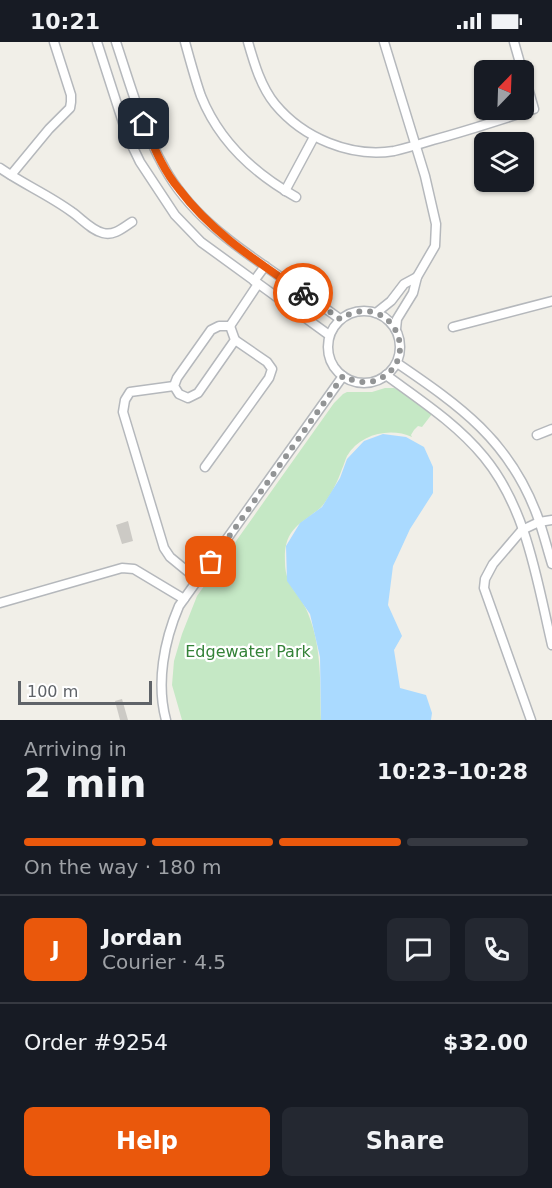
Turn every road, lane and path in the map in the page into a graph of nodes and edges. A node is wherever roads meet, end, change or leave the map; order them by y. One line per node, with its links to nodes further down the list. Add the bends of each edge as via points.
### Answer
1 (54, 42): 13 (street, via 70,95 70,108)
2 (97, 42): 19 (street, via 127,135 156,189 201,242)
3 (116, 42): 17 (street, via 164,168 199,213 231,243)
4 (185, 42): 14 (street, via 201,96 212,118 243,158)
5 (248, 42): 10 (street, via 274,103 291,121)
6 (384, 42): 11 (street)
7 (514, 42): 8 (street)
8 (519, 60)
9 (501, 120): 11 (street)
10 (314, 136): 11 (street, via 336,146 363,151 392,151); 14 (street)
11 (416, 145): 18 (street, via 436,224 435,246)
12 (0, 168): 13 (street)
13 (11, 176): 16 (street, via 104,234 114,234)
14 (285, 191): 15 (street)
15 (296, 197)
16 (132, 222)
17 (265, 266): 19 (street); 22 (street)
18 (417, 277): 21 (street, via 404,284); 25 (street)
19 (256, 282): 23 (street); 26 (street)
20 (552, 301): 24 (street)
21 (376, 313): 22 (street, via 357,311); 25 (street)
22 (340, 319): 26 (street)
23 (230, 326): 27 (street); 31 (street, via 211,330)
24 (453, 327)
25 (396, 329): 28 (street, via 400,340)
26 (329, 335): 30 (street, via 328,354)
27 (236, 340): 31 (street, via 198,393 188,398); 34 (street, via 272,369)
28 (397, 363): 29 (street); 36 (street, via 444,395 484,430 523,483)
29 (386, 375): 30 (street, via 365,383); 37 (street, via 439,414 484,457 514,505)
30 (343, 376): 39 (street)
31 (174, 386): 39 (street, via 130,392 123,412 164,548)
32 (552, 429): 33 (street)
33 (537, 435)
34 (205, 467)
35 (552, 520): 36 (street)
36 (539, 522): 37 (street); 38 (street)
37 (522, 530): 42 (street, via 532,556); 44 (street, via 493,564 484,579 484,588)
38 (552, 564)
39 (198, 580): 40 (street)
40 (184, 600): 41 (street, via 134,569 122,568); 43 (street, via 170,631 163,665)
41 (0, 603)
42 (552, 645)
43 (165, 720)
44 (531, 720)

